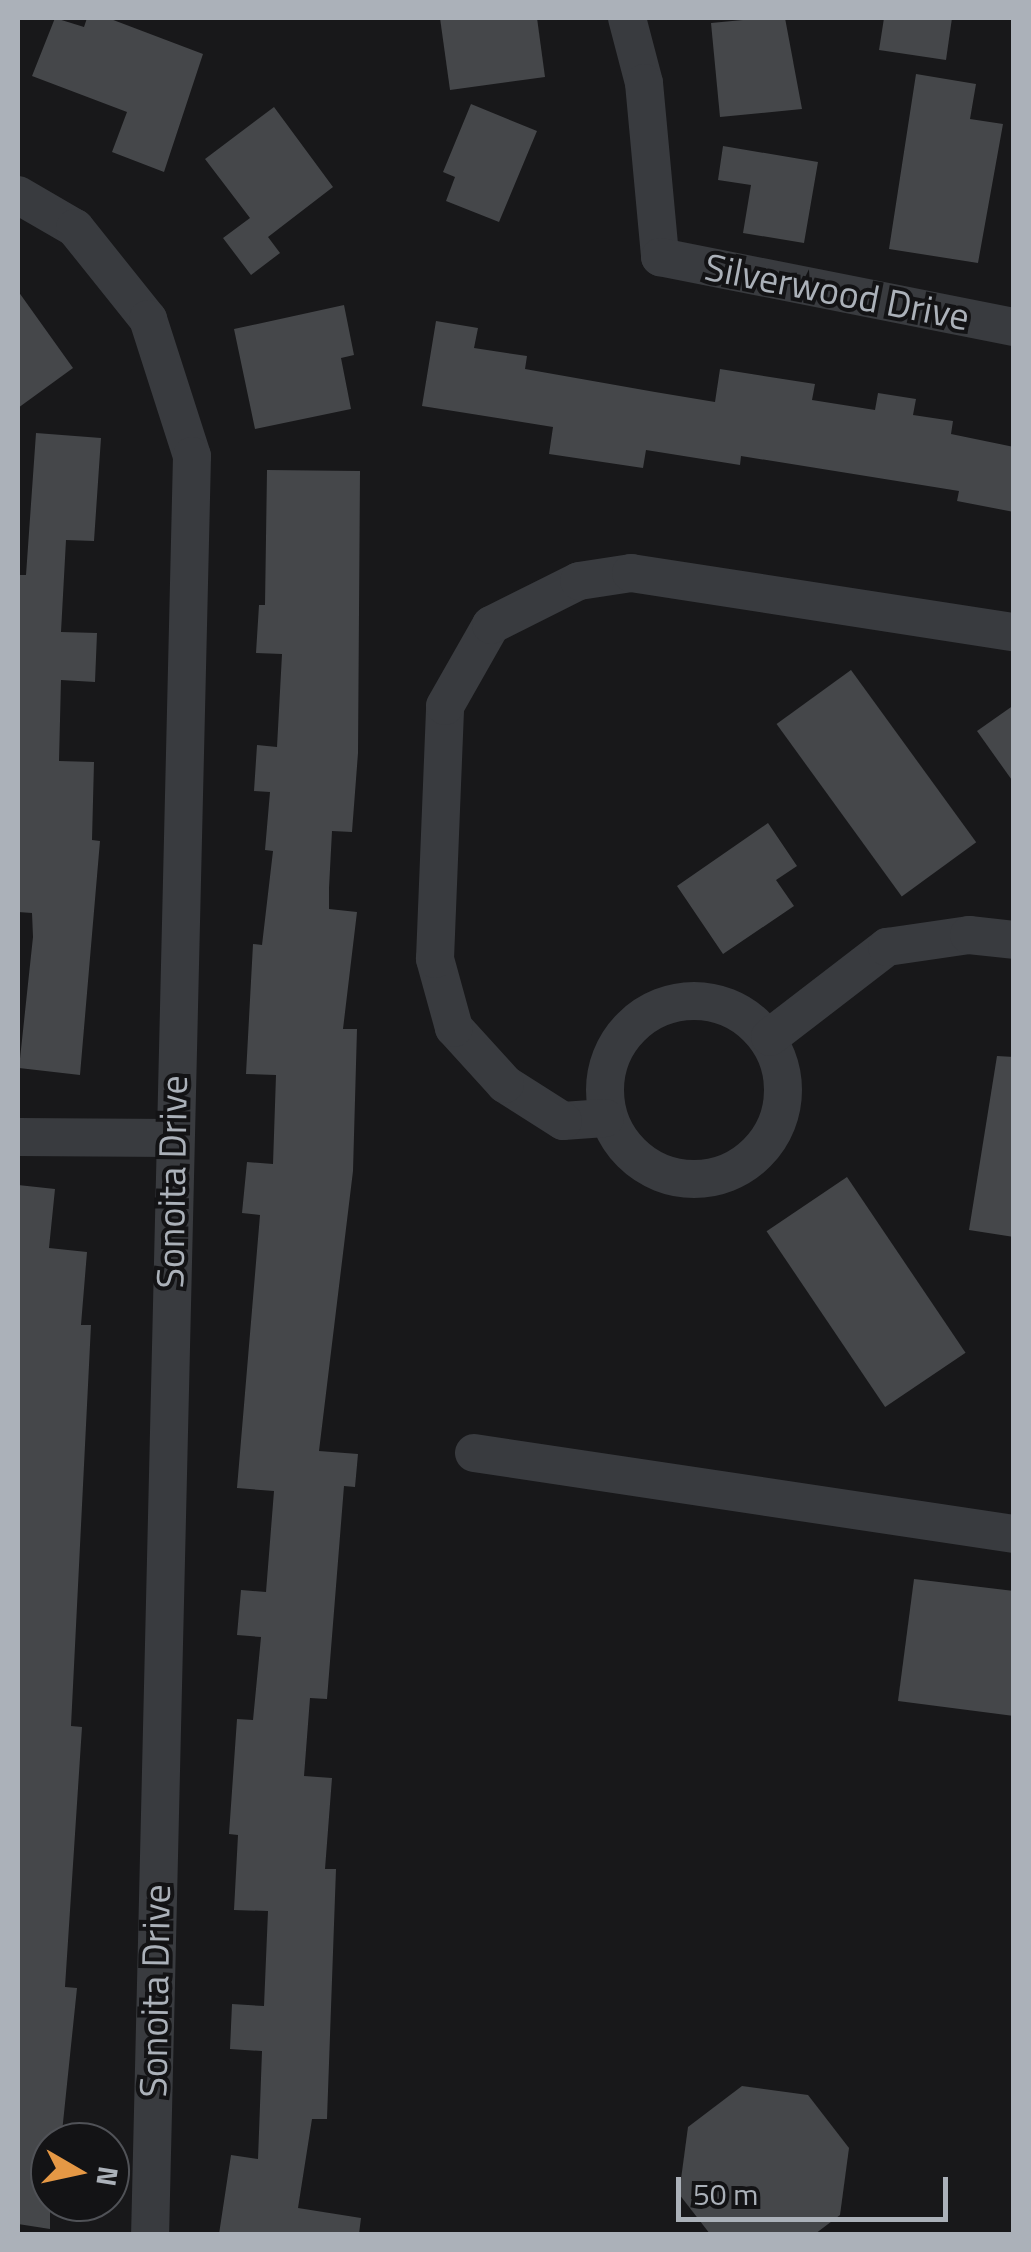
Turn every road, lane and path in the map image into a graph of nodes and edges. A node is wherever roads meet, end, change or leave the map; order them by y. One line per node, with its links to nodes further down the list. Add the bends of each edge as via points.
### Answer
1 (627, 18): 3 (street, Silverwood Drive, via 644,82 660,256)
2 (18, 195): 9 (street, Sonoita Drive, via 74,228 148,319 192,456)
3 (1014, 327)
4 (1014, 632): 7 (street, via 631,573 579,582 491,626 445,706 435,960 454,1028 505,1084 563,1121)
5 (1014, 940): 6 (street, via 969,934 887,947)
6 (770, 1037): 7 (street, via 720,1000 655,1005 607,1056); 7 (street, via 785,1108 748,1165 704,1182 637,1164)
7 (606, 1118)
8 (18, 1138): 9 (street)
9 (172, 1138): 12 (street, Sonoita Drive)
10 (474, 1453): 11 (street)
11 (1014, 1534)
12 (150, 2234)

